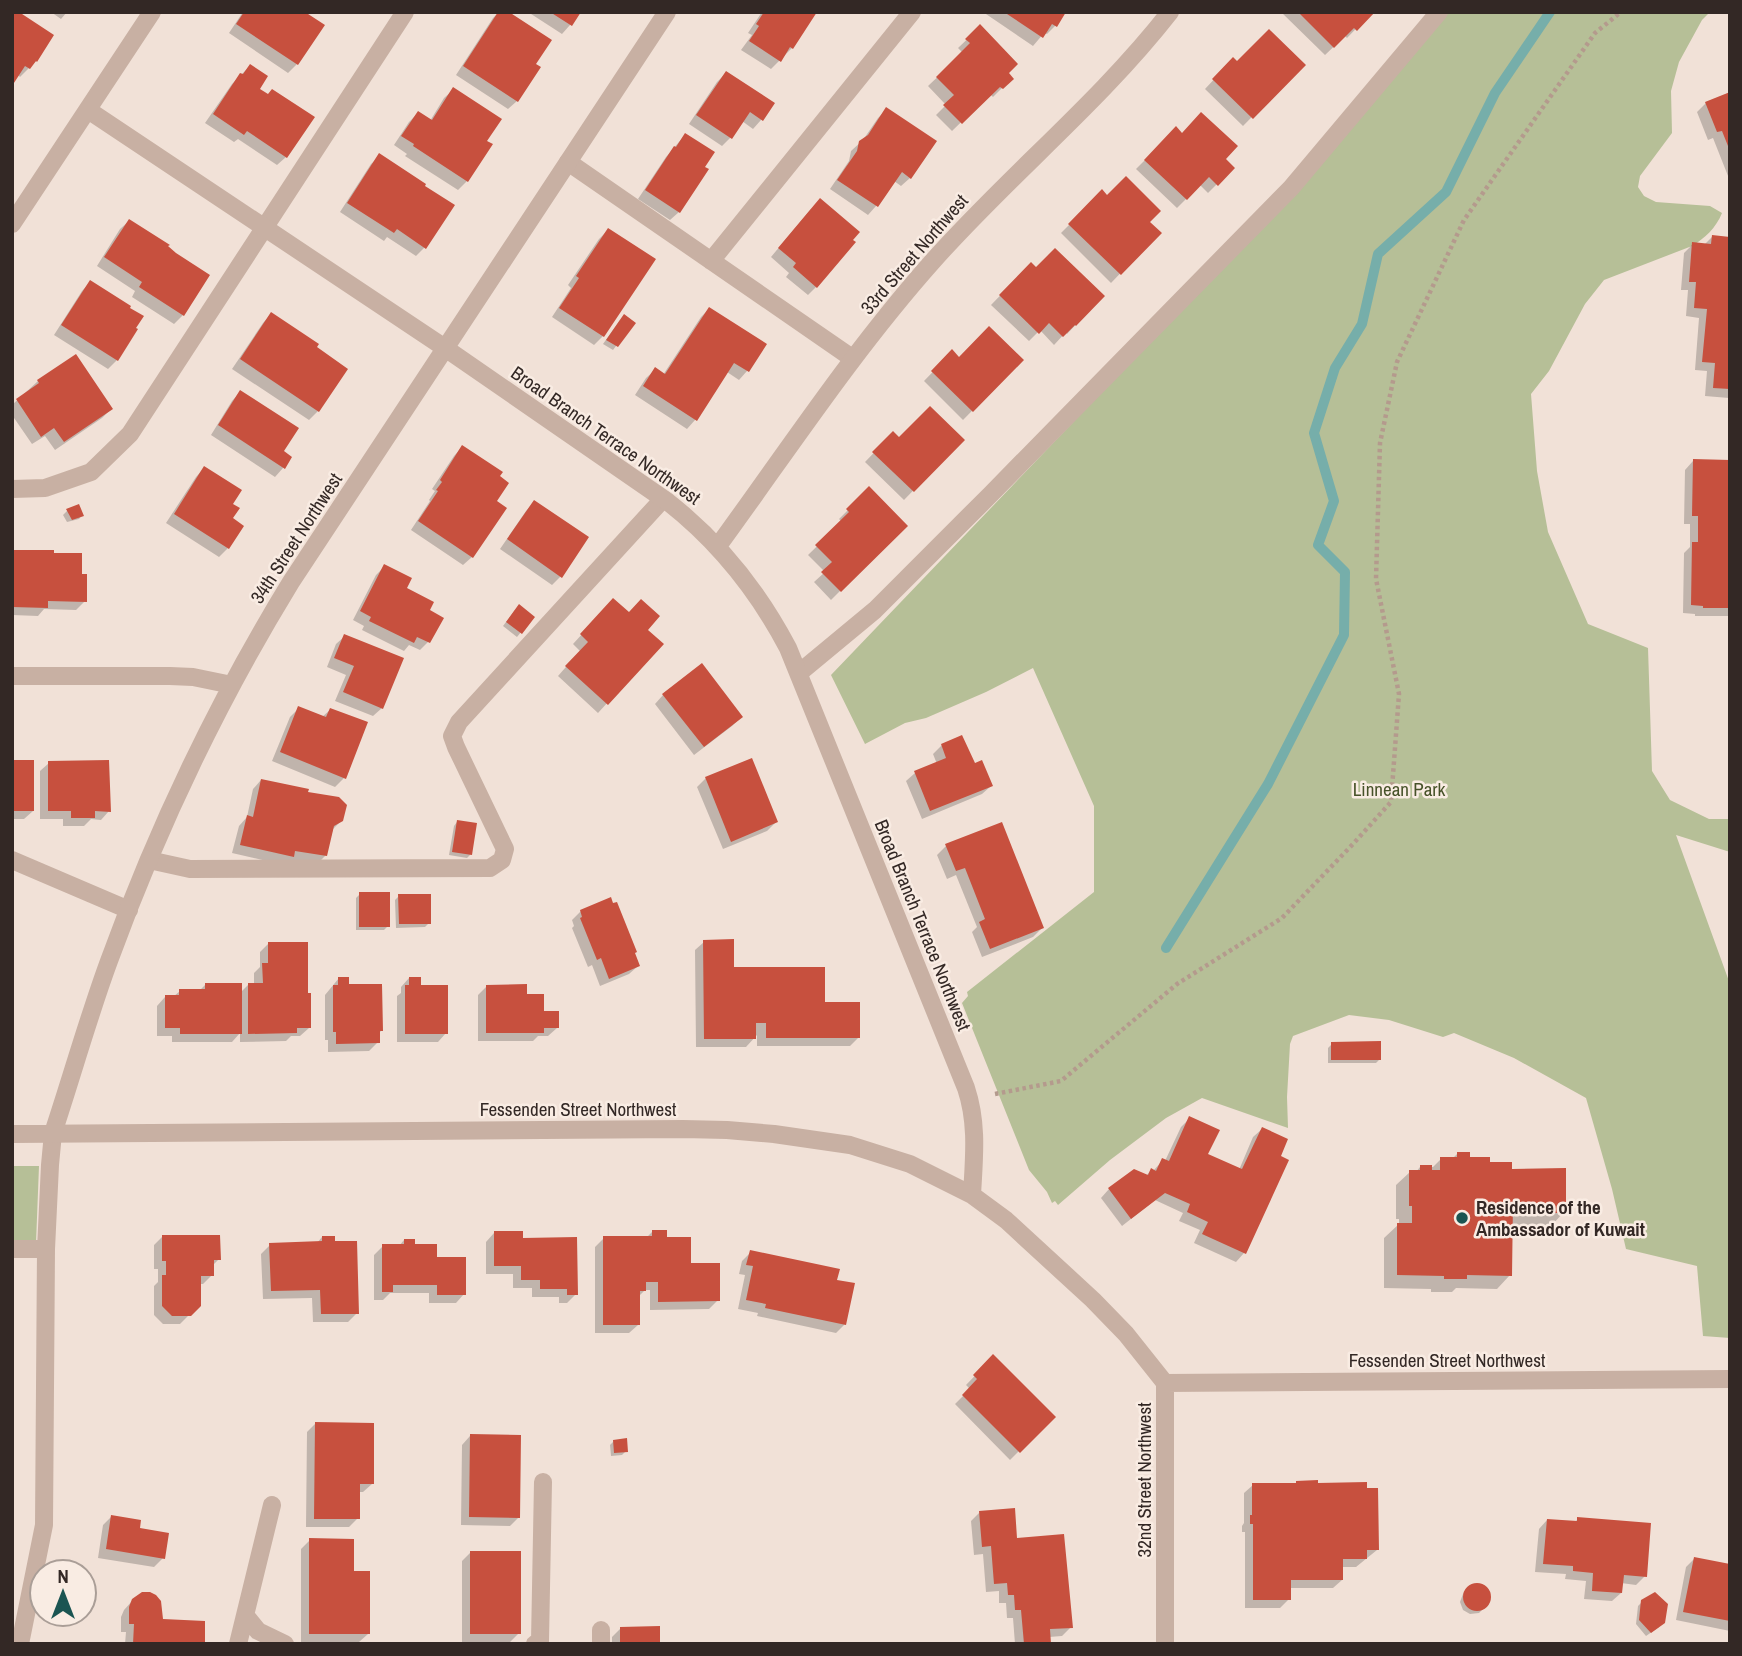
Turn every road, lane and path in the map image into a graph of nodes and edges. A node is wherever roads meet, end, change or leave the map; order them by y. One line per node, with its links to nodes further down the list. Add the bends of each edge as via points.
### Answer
1 (152, 12): 8 (street)
2 (405, 12): 11 (street)
3 (667, 12): 9 (street, 34th Street Northwest)
4 (912, 12): 12 (street)
5 (1170, 12): 14 (street, 33rd Street Northwest, via 1126,66 962,228)
6 (1439, 12): 18 (street, via 1281,198 875,610)
7 (1621, 12): 24 (path, via 1595,33 1464,220 1396,362 1380,443 1376,579 1399,695 1391,802 1282,918 1177,984 1061,1081)
8 (88, 110): 10 (street); 11 (street, Broad Branch Terrace Northwest)
9 (568, 162): 12 (street); 13 (street, 34th Street Northwest)
10 (12, 224)
11 (264, 227): 13 (street, Broad Branch Terrace Northwest); 15 (street, via 130,434 91,472 45,488)
12 (711, 261): 14 (street)
13 (445, 348): 16 (street, Broad Branch Terrace Northwest); 20 (street, 34th Street Northwest, via 291,582)
14 (852, 358): 17 (street, 33rd Street Northwest)
15 (12, 489)
16 (663, 499): 17 (street, Broad Branch Terrace Northwest); 22 (street, via 459,722 452,736 505,849 502,860 490,868 204,869)
17 (718, 546): 18 (street, Broad Branch Terrace Northwest, via 768,612)
18 (799, 673): 24 (street, Broad Branch Terrace Northwest)
19 (12, 676): 20 (street, via 170,676)
20 (232, 685): 22 (street, 34th Street Northwest)
21 (12, 860): 23 (street)
22 (149, 860): 23 (street, 34th Street Northwest)
23 (129, 910): 25 (street, 34th Street Northwest)
24 (970, 1099): 27 (street, Broad Branch Terrace Northwest, via 976,1141)
25 (53, 1133): 26 (street, Fessenden Street Northwest); 27 (street, Fessenden Street Northwest, via 727,1130 850,1145 910,1164); 29 (street, 34th Street Northwest)
26 (12, 1134)
27 (972, 1195): 30 (street, Fessenden Street Northwest)
28 (12, 1249): 29 (street)
29 (46, 1249): 36 (street, 34th Street Northwest, via 44,1525)
30 (1093, 1300): 32 (street, 32nd Street Northwest)
31 (1730, 1380): 32 (street, Fessenden Street Northwest)
32 (1165, 1383): 40 (street, 32nd Street Northwest)
33 (543, 1482): 39 (street, via 540,1641)
34 (272, 1506): 35 (street)
35 (245, 1615): 37 (street); 38 (street, via 258,1631)
36 (20, 1644)
37 (238, 1644)
38 (285, 1644)
39 (535, 1644)
40 (1165, 1644)

